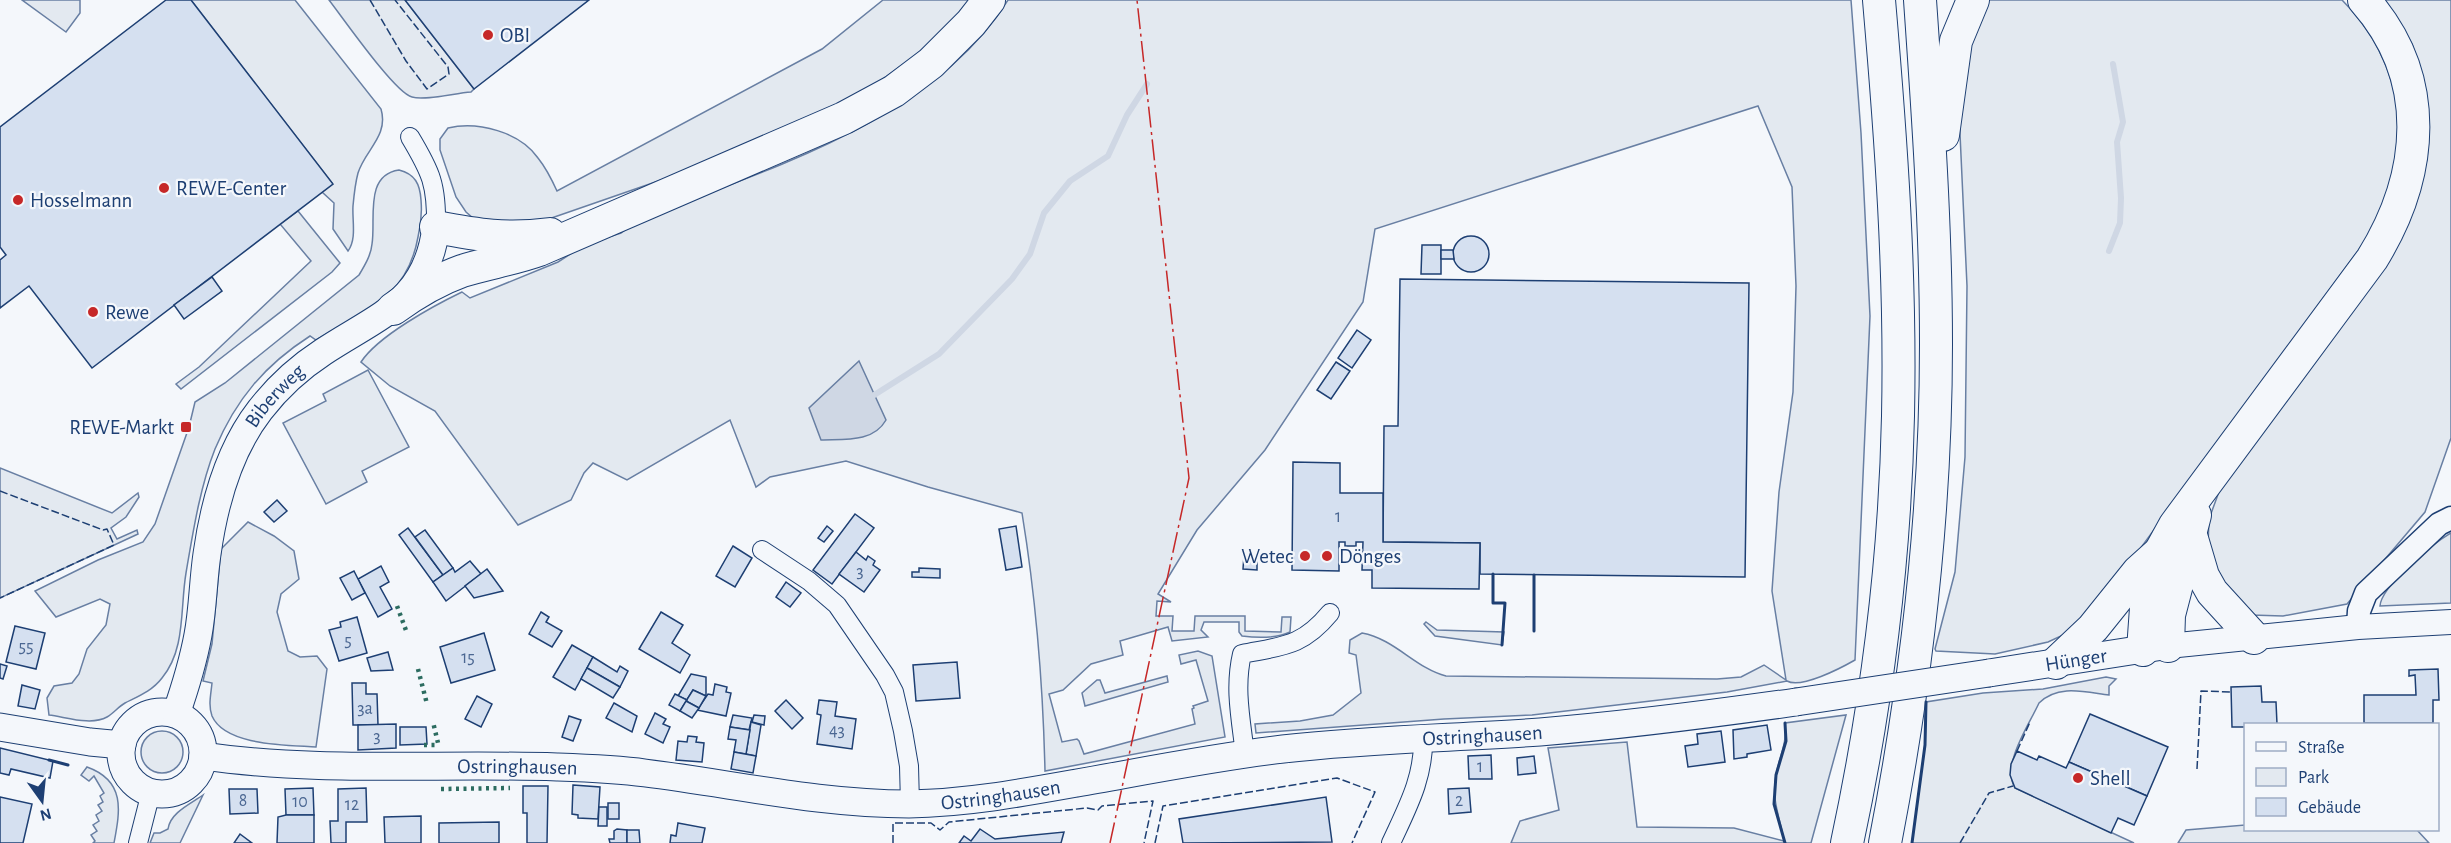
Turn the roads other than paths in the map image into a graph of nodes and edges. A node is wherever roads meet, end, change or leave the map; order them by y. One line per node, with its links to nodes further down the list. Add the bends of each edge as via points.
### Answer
1 (989, 0): 7 (highway, via 931,63 894,91 844,118)
2 (1879, 0): 34 (highway, via 1894,208 1898,417 1887,592 1866,746)
3 (1920, 0): 8 (highway)
4 (1973, 0): 8 (highway, via 1953,57)
5 (2364, 0): 12 (highway, via 2392,40 2408,84 2414,132 2405,189 2387,235 2372,259)
6 (410, 137): 9 (street, Biberweg, via 433,179)
7 (603, 221): 9 (highway, via 563,232 508,238); 10 (highway, via 539,250)
8 (1932, 222): 35 (highway, via 1936,345 1925,581 1910,700)
9 (434, 235): 10 (highway, via 448,256); 11 (main road, Biberweg, via 419,280)
10 (489, 265): 11 (highway, via 438,281)
11 (393, 309): 24 (main road, Biberweg, via 298,371 259,411 245,434 221,489 213,520 198,636)
12 (2214, 473): 14 (highway); 16 (highway, via 2175,525)
13 (2451, 518): 19 (street, via 2439,524 2366,593)
14 (2190, 532): 20 (highway, via 2212,592); 21 (highway, via 2169,615)
15 (762, 550): 31 (street, via 809,580 837,605 885,675 894,692 903,731)
16 (2159, 554): 21 (highway, via 2146,608); 22 (highway)
17 (1330, 613): 28 (street, via 1314,631 1294,643 1242,654 1238,694)
18 (2451, 622): 19 (main road, Hünger)
19 (2358, 627): 20 (main road, Hünger)
20 (2254, 638): 21 (main road, Hünger)
21 (2155, 648): 22 (main road, Hünger)
22 (2056, 663): 23 (main road, Hünger, bridge)
23 (1796, 702): 26 (main road, Ostringhausen, via 1598,727)
24 (176, 714): 27 (main road, via 146,715 130,727); 29 (main road, via 197,730)
25 (0, 727): 27 (main road)
26 (1423, 738): 28 (main road, Ostringhausen); 33 (street, via 1419,778)
27 (122, 745): 30 (main road, via 127,774)
28 (1245, 754): 31 (main road, Ostringhausen, via 998,797)
29 (203, 756): 30 (main road, via 196,775 181,789); 31 (main road, Ostringhausen, via 376,767 610,770 816,799)
30 (151, 792): 32 (street)
31 (910, 804)
32 (138, 843)
33 (1391, 843)
34 (1847, 843)
35 (1885, 843)

